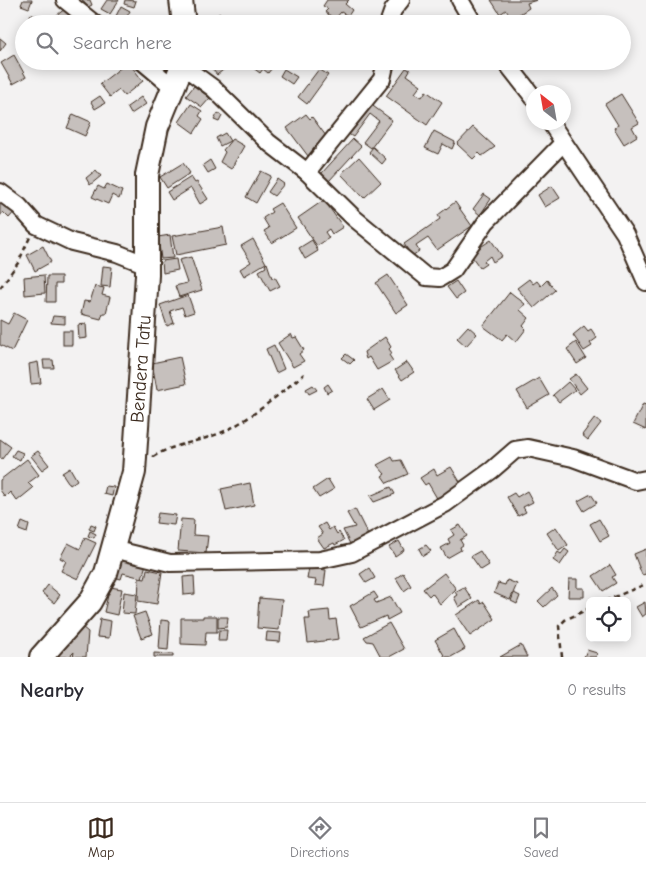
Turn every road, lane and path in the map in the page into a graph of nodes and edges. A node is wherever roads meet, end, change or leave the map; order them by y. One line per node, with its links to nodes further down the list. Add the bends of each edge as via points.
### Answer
1 (65, 0): 5 (street)
2 (181, 0): 6 (street)
3 (401, 0): 7 (street)
4 (460, 0): 8 (street)
5 (84, 15)
6 (183, 15)
7 (391, 15)
8 (469, 15)
9 (153, 70): 14 (street)
10 (181, 70): 14 (street, Bendera Tatu)
11 (190, 70): 18 (street, via 268,142)
12 (384, 70): 18 (street, via 382,79)
13 (511, 70): 15 (street)
14 (174, 88): 21 (street, Bendera Tatu, via 157,127 147,175)
15 (526, 88)
16 (555, 130): 17 (street)
17 (563, 143): 18 (street, via 486,222 453,270 440,278 426,277 354,218); 22 (street, via 625,234)
18 (307, 172)
19 (0, 192): 20 (street, via 19,206)
20 (36, 225): 21 (street, via 72,242 117,253); 23 (path, via 18,262)
21 (147, 265): 25 (street, Bendera Tatu)
22 (646, 282)
23 (0, 288)
24 (304, 374): 25 (path, via 226,430 165,449)
25 (134, 472): 27 (street, Bendera Tatu)
26 (646, 479): 27 (street, via 636,481 573,458 528,448 515,450 445,504 352,552 320,560 170,563)
27 (113, 549): 31 (street, Bendera Tatu, via 106,572 90,602)
28 (646, 584): 29 (path)
29 (615, 597)
30 (586, 610): 32 (path, via 559,626)
31 (40, 657)
32 (562, 657)

